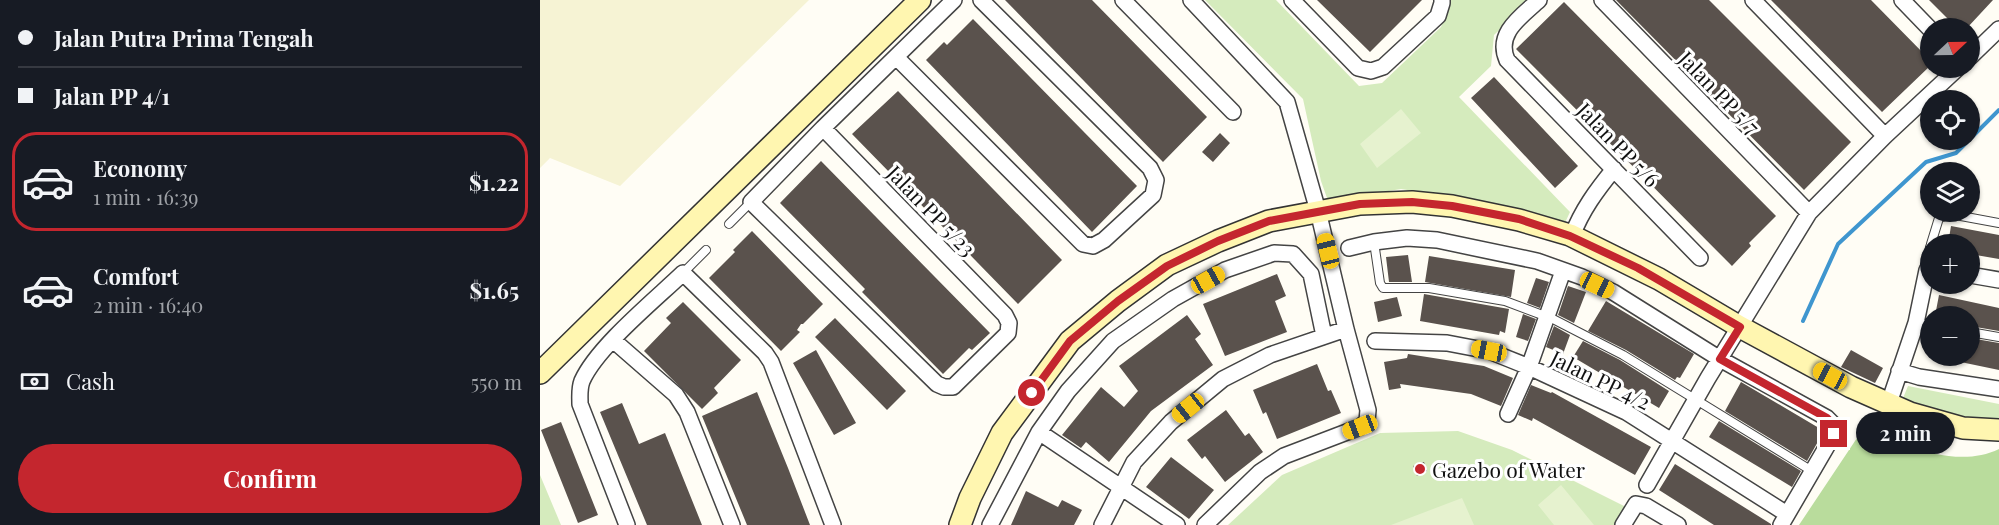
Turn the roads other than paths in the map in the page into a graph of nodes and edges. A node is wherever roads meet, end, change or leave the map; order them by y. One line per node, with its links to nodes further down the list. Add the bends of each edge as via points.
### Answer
1 (920, 0): 48 (street)
2 (954, 0): 15 (street)
3 (981, 0): 15 (street, via 1150,168 1156,180 1154,195 1104,240 1093,246 1083,244)
4 (1123, 0): 17 (street)
5 (1191, 0): 22 (street, via 1287,102)
6 (1292, 0): 7 (street, via 1358,68 1371,71 1383,68 1438,16)
7 (1442, 0)
8 (1539, 0): 20 (street, Jalan PP 5/6, via 1513,24 1503,51 1507,60)
9 (1602, 0): 23 (street, Jalan PP 5/7)
10 (1753, 0): 19 (street)
11 (1902, 0): 12 (street)
12 (1920, 19)
13 (1999, 29): 14 (street)
14 (1980, 47)
15 (896, 57): 18 (street)
16 (1947, 78): 19 (street)
17 (1233, 112)
18 (823, 128): 21 (street); 21 (street, Jalan PP 5/23, via 1005,315 1008,333 953,387 937,384)
19 (1886, 135): 23 (street)
20 (1614, 169): 27 (street, via 1579,216); 31 (street, Jalan PP 5/6)
21 (751, 202): 25 (lane)
22 (1318, 212): 27 (street, via 1360,204 1412,202 1519,219); 38 (street); 63 (street, via 1269,221 1167,266 1070,341 1002,433)
23 (1809, 213): 37 (street)
24 (1999, 223): 26 (lane, via 1944,215 1939,218)
25 (729, 224)
26 (1934, 234)
27 (1572, 236): 37 (street, via 1659,279)
28 (1374, 242): 29 (street); 32 (street, via 1437,240 1537,261); 36 (lane, via 1383,288 1429,288 1505,301)
29 (1349, 248)
30 (706, 250): 33 (lane)
31 (1700, 258)
32 (1563, 271): 36 (street); 45 (street, via 1613,292)
33 (683, 273): 43 (street); 62 (street, via 771,362)
34 (1980, 276): 35 (street)
35 (1999, 279)
36 (1547, 317): 46 (street); 50 (lane, via 1623,355)
37 (1740, 327): 45 (street); 51 (street)
38 (1346, 329): 41 (street); 67 (street, via 1368,410 1367,421 1284,456 1260,472)
39 (1920, 330): 47 (street)
40 (1980, 334): 42 (lane)
41 (1324, 336): 54 (street, via 1311,274 1293,254 1274,253 1225,270 1173,299 1113,341 1068,391); 58 (street, via 1270,355 1223,379 1171,422 1134,462)
42 (1999, 337)
43 (613, 340): 60 (street, via 583,379 580,404); 61 (street, via 676,395 687,411)
44 (1375, 341): 46 (street, Jalan PP 4/2, via 1447,343 1489,351)
45 (1720, 359): 50 (street); 56 (street, via 1834,425 1834,434)
46 (1529, 367): 52 (street); 55 (street, Jalan PP 4/2, via 1626,412)
47 (1899, 371): 49 (street); 51 (street)
48 (540, 373)
49 (1999, 388)
50 (1696, 399): 55 (street); 56 (lane)
51 (1889, 404): 53 (street, via 1963,428)
52 (1508, 414)
53 (1999, 430)
54 (1039, 432): 58 (street); 64 (street)
55 (1673, 441): 57 (street); 59 (street, Jalan PP 4/2)
56 (1812, 471): 59 (street)
57 (1647, 485)
58 (1121, 487): 65 (street); 66 (street)
59 (1784, 519)
60 (627, 525)
61 (732, 525)
62 (833, 525)
63 (960, 525)
64 (990, 525)
65 (1102, 525)
66 (1177, 525)
67 (1205, 525)
68 (1623, 525): 69 (street, via 1636,504)
69 (1678, 525)

